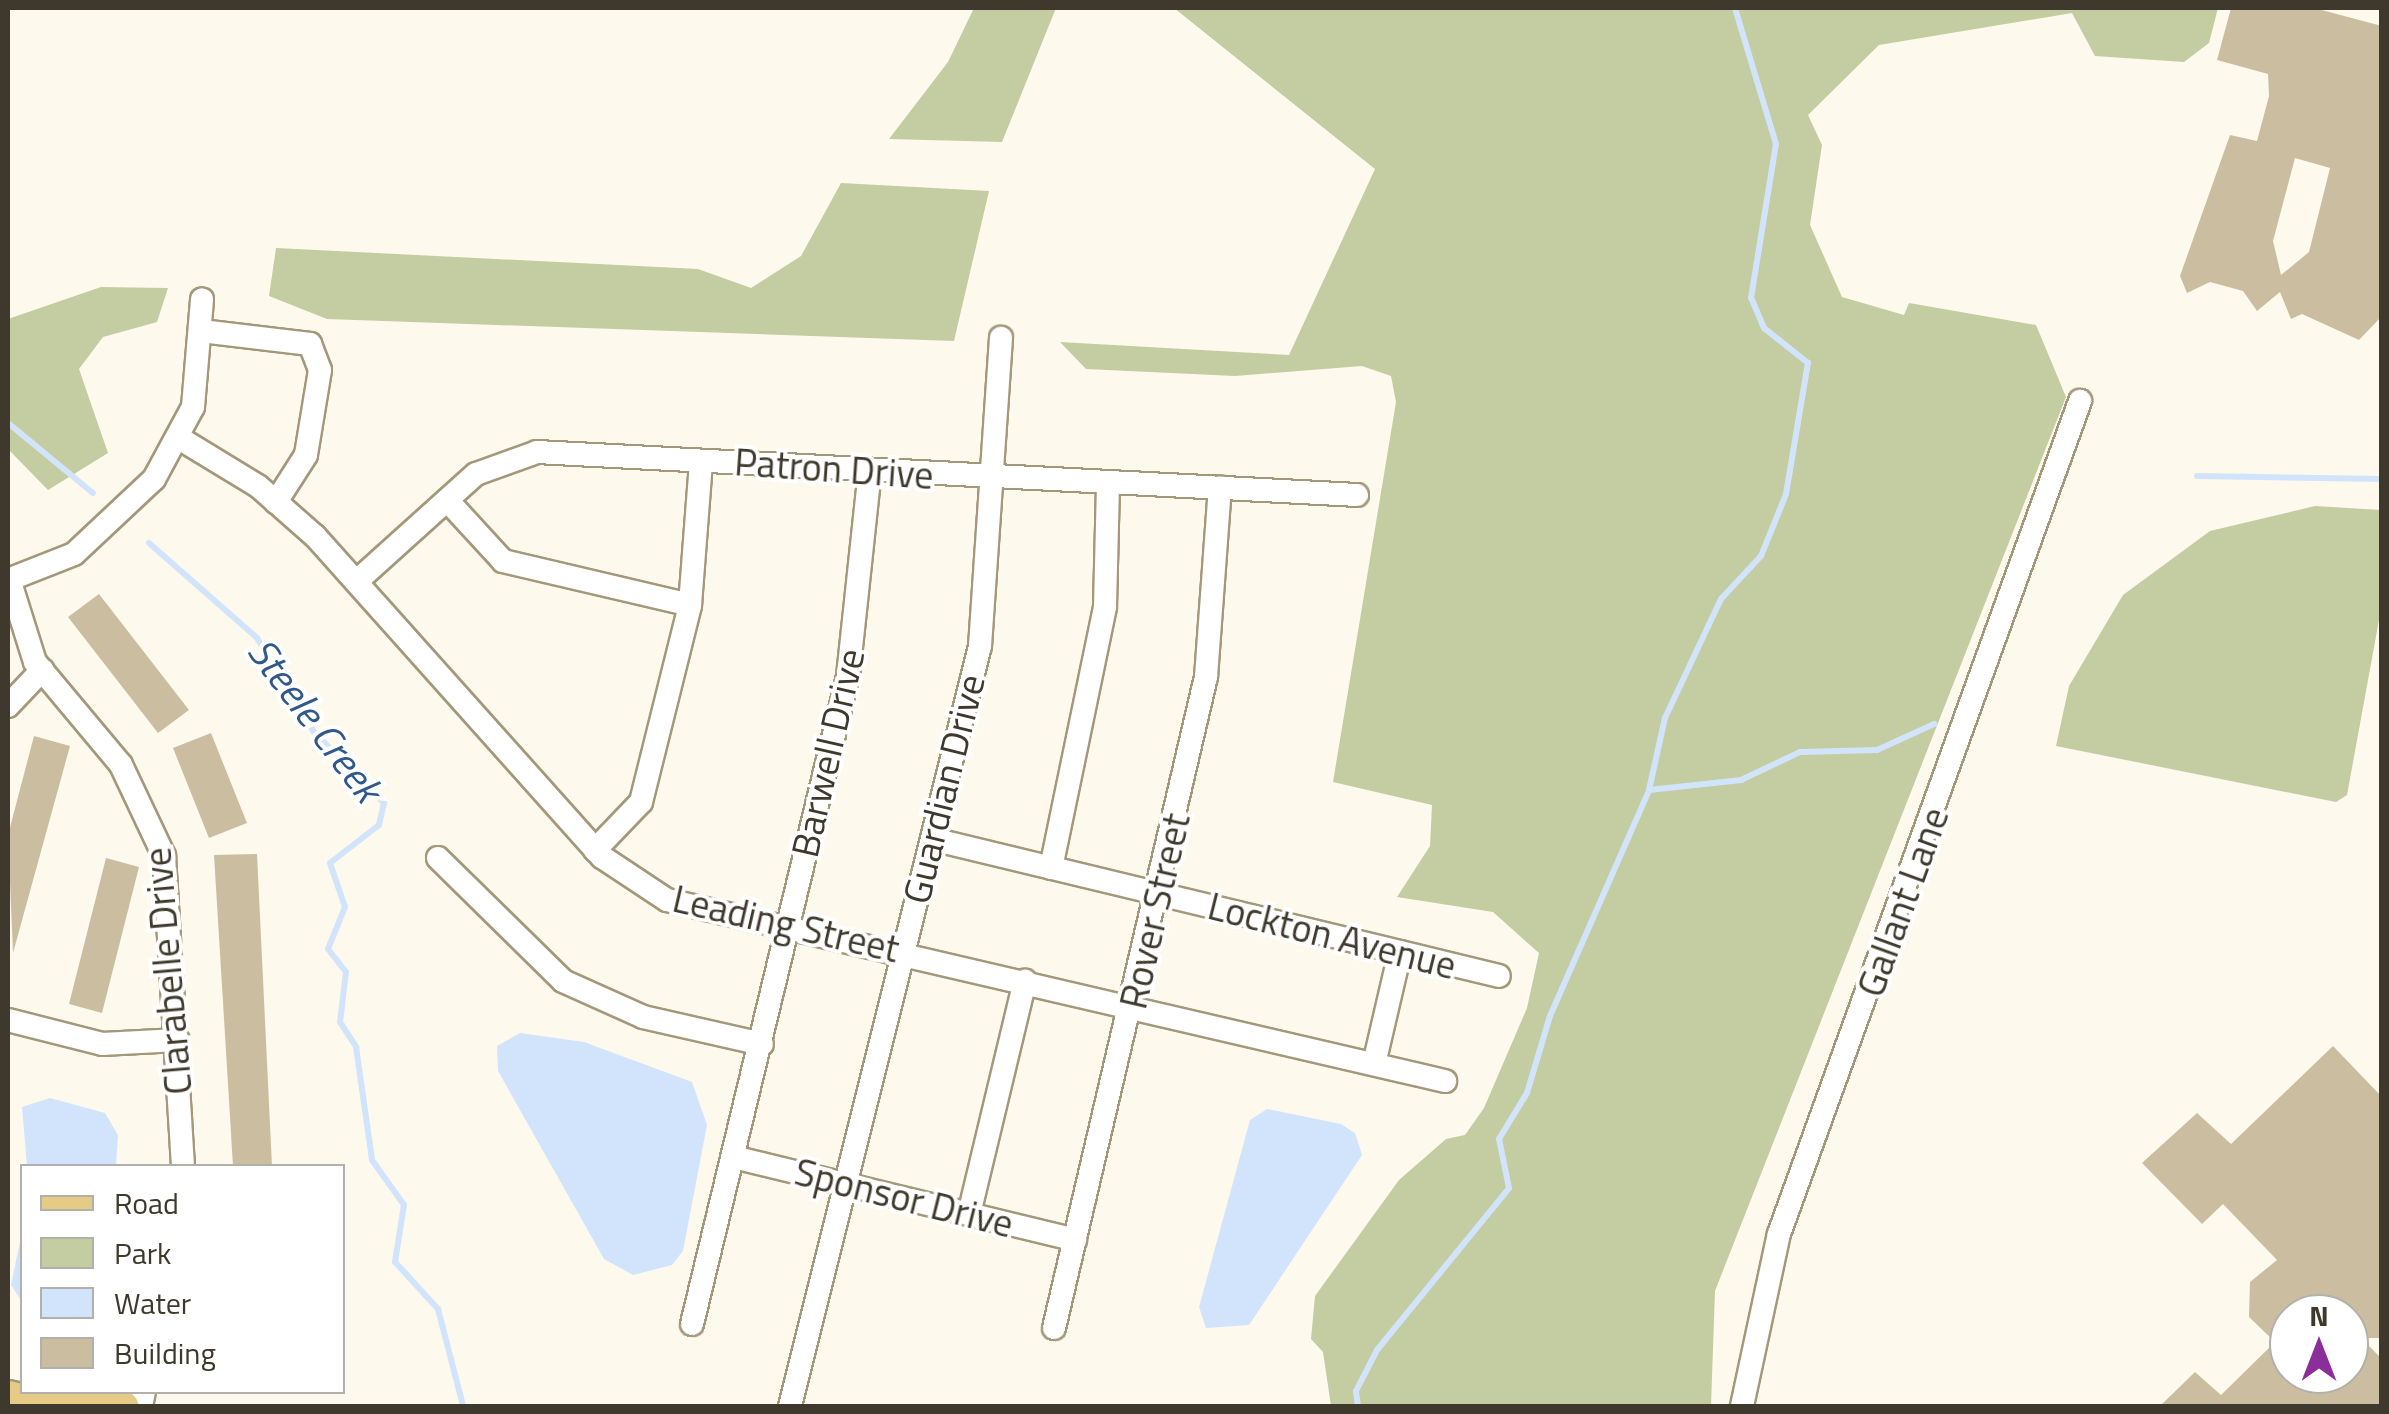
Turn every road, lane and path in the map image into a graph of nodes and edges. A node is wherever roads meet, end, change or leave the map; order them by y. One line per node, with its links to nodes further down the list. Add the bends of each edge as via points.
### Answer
1 (202, 298): 2 (street)
2 (201, 331): 5 (street, via 199,384); 13 (street, via 310,344 320,370 306,455)
3 (1001, 338): 8 (street, Guardian Drive)
4 (2080, 400): 47 (street, Gallant Lane, via 1779,1234)
5 (179, 438): 13 (street, Leading Street); 14 (street, via 98,534 58,563)
6 (701, 460): 7 (street, Patron Drive); 12 (street, Patron Drive, via 523,454 476,474); 16 (street)
7 (870, 470): 8 (street, Patron Drive); 24 (street, Barwell Drive, via 848,676)
8 (991, 479): 9 (street, Patron Drive); 19 (street, Guardian Drive, via 980,646)
9 (1108, 482): 10 (street, Patron Drive); 22 (street, via 1105,607)
10 (1220, 488): 11 (street, Patron Drive); 23 (street, Rover Street, via 1216,617)
11 (1357, 495)
12 (448, 500): 15 (street, Patron Drive); 16 (street, via 503,561)
13 (276, 502): 15 (street, Leading Street)
14 (8, 579): 17 (street, Clarabelle Drive)
15 (357, 581): 20 (street, Leading Street)
16 (690, 605): 20 (street, via 641,802)
17 (42, 670): 18 (street); 31 (street, Clarabelle Drive, via 121,765 156,830)
18 (8, 706)
19 (932, 839): 22 (street, Lockton Avenue); 25 (street, Guardian Drive)
20 (596, 850): 24 (street, Leading Street, via 667,900)
21 (438, 858): 32 (street, via 563,982 643,1017)
22 (1052, 868): 23 (street, Lockton Avenue)
23 (1160, 894): 26 (street, Lockton Avenue); 29 (street, Rover Street)
24 (788, 927): 25 (street, Leading Street); 32 (street, Barwell Drive)
25 (904, 952): 28 (street, Leading Street); 37 (street, Guardian Drive)
26 (1400, 952): 27 (street, Lockton Avenue); 33 (street)
27 (1498, 976)
28 (1025, 981): 29 (street, Leading Street); 38 (street)
29 (1134, 1004): 33 (street, Leading Street); 39 (street, Rover Street)
30 (8, 1020): 31 (street, via 102,1044)
31 (178, 1040): 36 (street, Clarabelle Drive)
32 (762, 1044): 35 (street, Barwell Drive)
33 (1374, 1064): 34 (street, Leading Street)
34 (1445, 1081)
35 (733, 1157): 37 (street, Sponsor Drive); 40 (street, Barwell Drive)
36 (183, 1164)
37 (850, 1184): 38 (street, Sponsor Drive); 46 (street, Guardian Drive)
38 (969, 1214): 39 (street, Sponsor Drive)
39 (1076, 1240): 41 (street, Rover Street)
40 (692, 1324)
41 (1054, 1328)
42 (8, 1394): 44 (main road)
43 (72, 1394): 45 (main road)
44 (56, 1406)
45 (124, 1406)
46 (790, 1406)
47 (1742, 1406)

